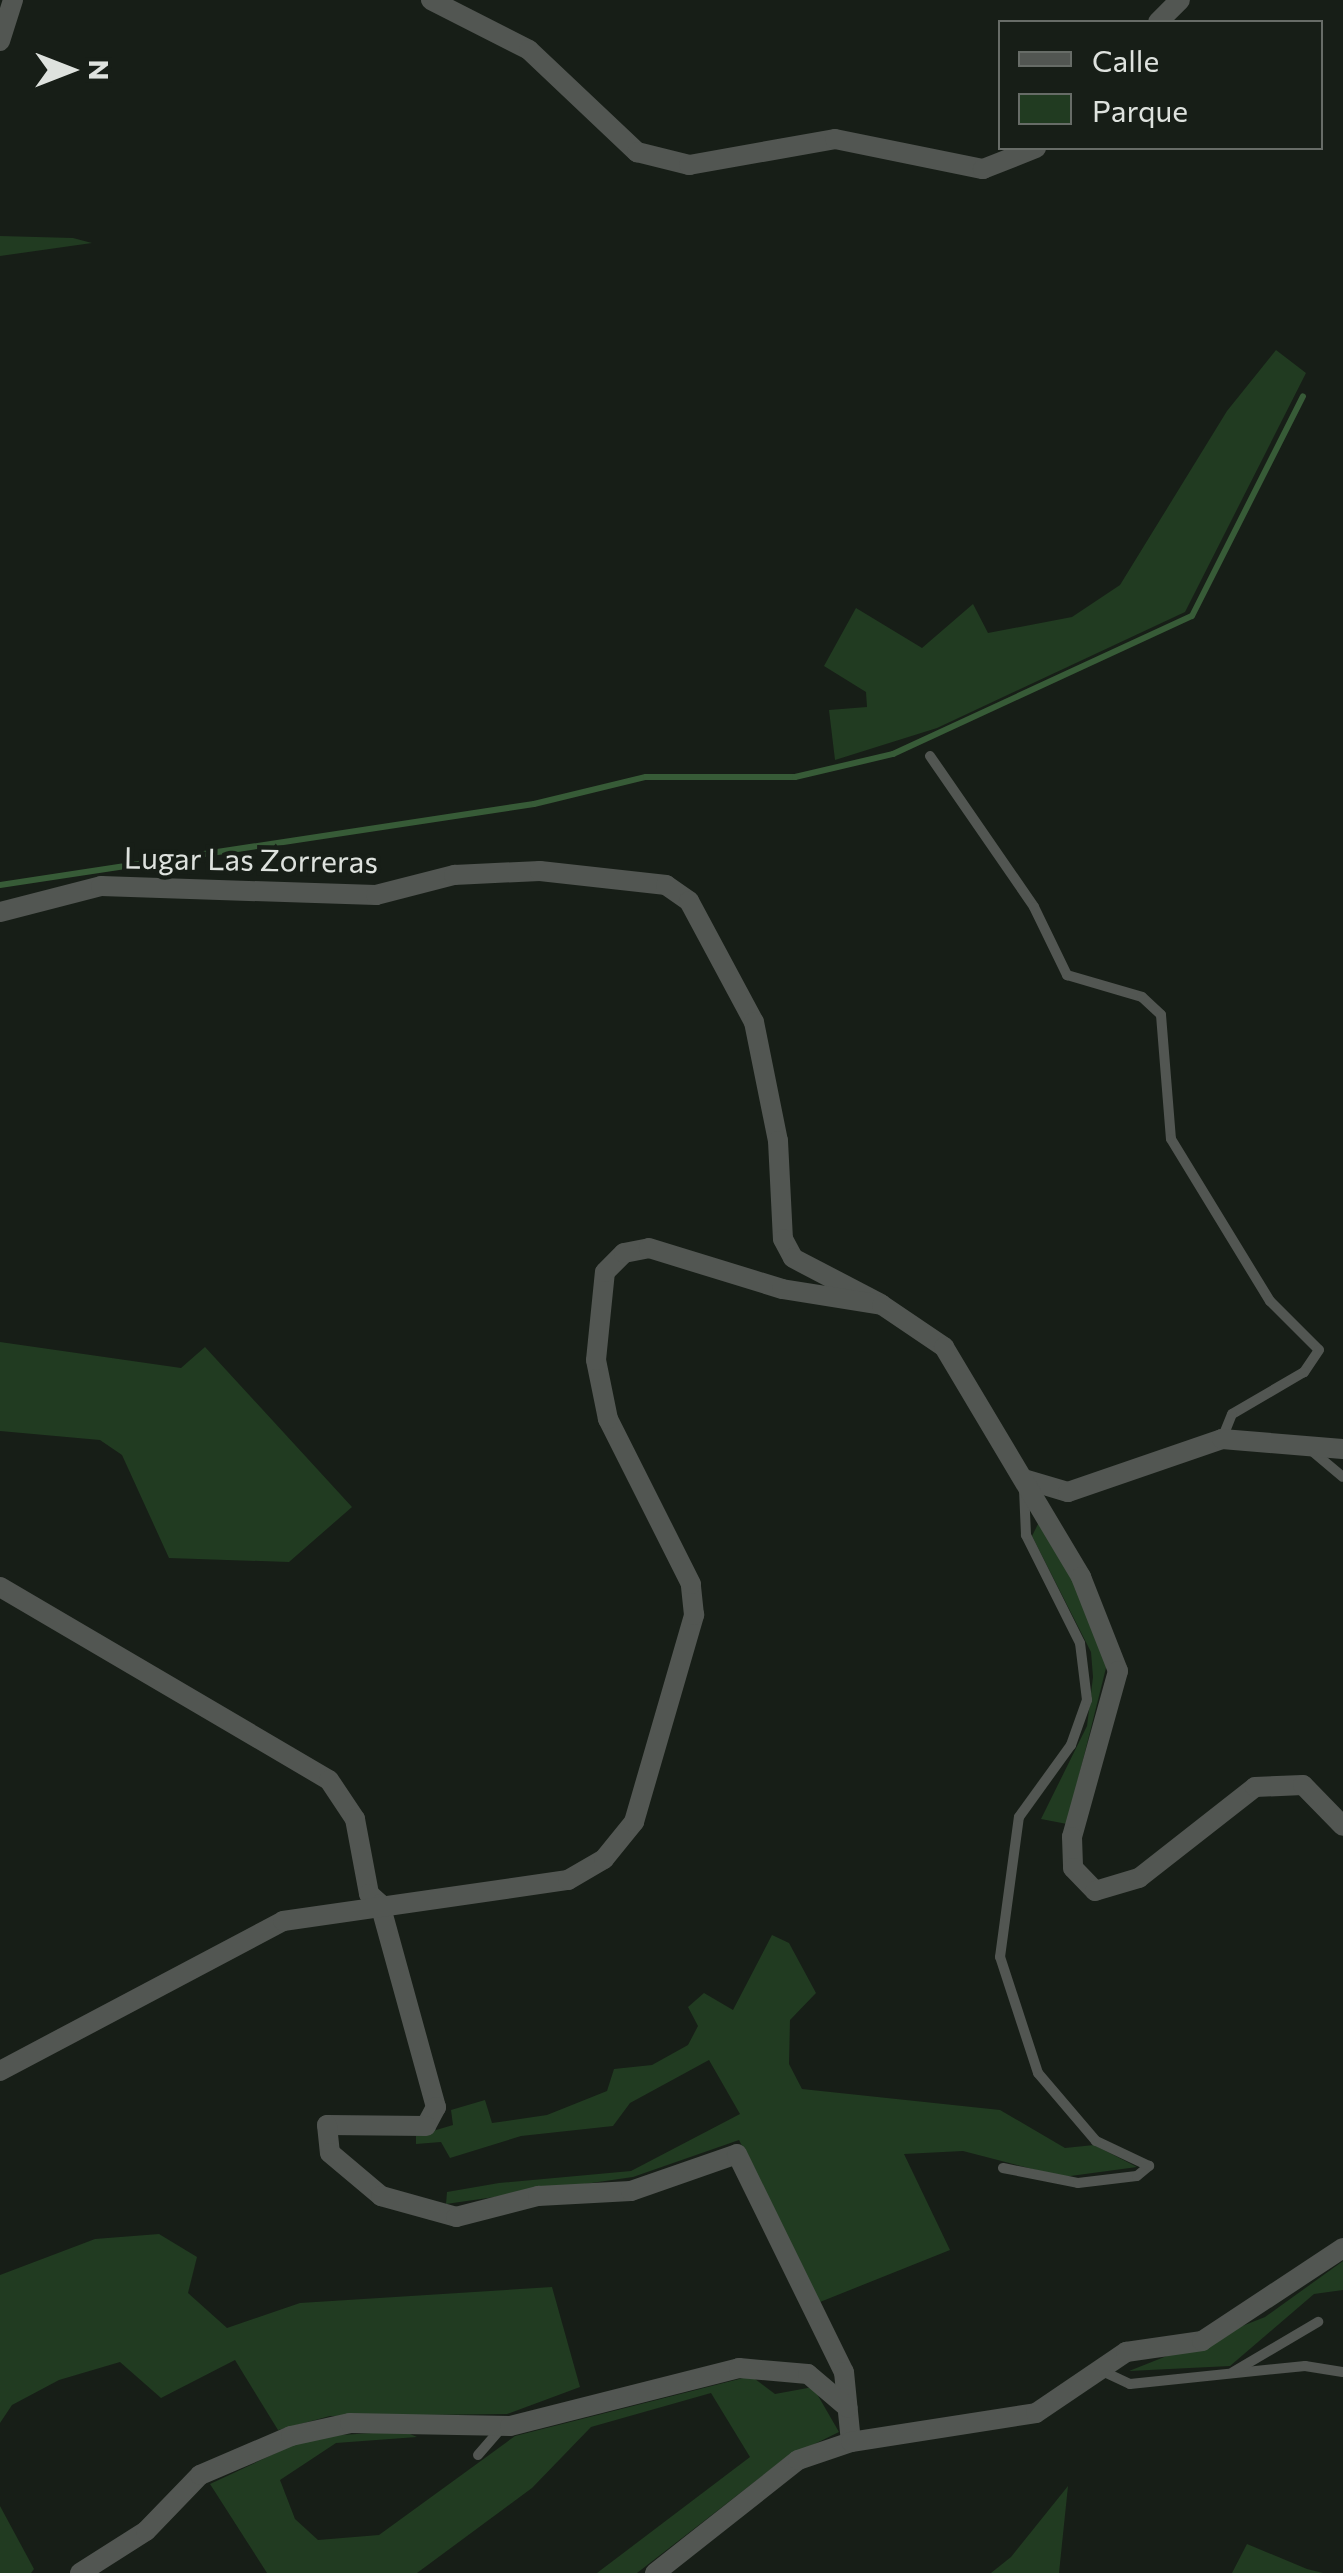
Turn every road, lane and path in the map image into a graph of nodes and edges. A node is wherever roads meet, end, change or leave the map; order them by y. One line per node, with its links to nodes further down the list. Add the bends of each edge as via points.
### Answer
1 (14, 0): 5 (street)
2 (431, 0): 6 (street, via 529,50 637,152 671,160 836,139 983,168)
3 (1180, 0): 4 (street)
4 (1160, 20)
5 (0, 41)
6 (1031, 150)
7 (930, 756): 10 (lane, via 1034,907 1067,975 1142,996 1161,1016 1171,1139 1270,1301 1319,1350 1304,1372 1232,1414)
8 (0, 912): 9 (street, Lugar Las Zorreras, via 101,886 376,896 454,875 540,872 666,885 690,901 754,1022 778,1141 783,1239 794,1258 876,1294)
9 (882, 1305): 14 (street, Lugar Las Zorreras, via 944,1347); 17 (street, via 782,1289 648,1248 624,1253 605,1272 596,1360 608,1419 691,1584 694,1616 634,1822 604,1859 568,1880)
10 (1222, 1438): 11 (street); 14 (street, via 1068,1492)
11 (1305, 1446): 12 (street); 13 (lane)
12 (1343, 1449)
13 (1343, 1478)
14 (1024, 1479): 16 (street, Lugar Las Zorreras, via 1081,1578 1118,1671 1116,1701 1080,1788 1073,1868 1095,1891 1139,1878 1255,1787 1283,1782 1322,1796); 19 (lane, via 1026,1535 1080,1643 1087,1700 1071,1744 1019,1817 1000,1957 1038,2073 1096,2140 1149,2166 1137,2176 1078,2183)
15 (0, 1588): 17 (street, via 329,1780 354,1818 368,1894)
16 (1343, 1826)
17 (380, 1904): 18 (street, via 284,1922 222,1948); 25 (street, via 436,2107 426,2126 326,2126 330,2153 381,2196 456,2217 538,2196 631,2190 737,2154 844,2372)
18 (0, 2071)
19 (1003, 2168)
20 (1343, 2248): 22 (street, via 1202,2341 1126,2352)
21 (1318, 2322): 23 (lane)
22 (1100, 2370): 23 (lane, via 1130,2384); 27 (street, via 1036,2413)
23 (1232, 2372): 24 (lane)
24 (1343, 2372)
25 (848, 2408): 26 (street, via 808,2374 738,2368); 27 (street)
26 (503, 2425): 28 (lane); 29 (street, via 350,2422 291,2436 200,2474 146,2530)
27 (851, 2442): 30 (street, via 798,2460)
28 (478, 2456)
29 (80, 2573)
30 (656, 2573)

